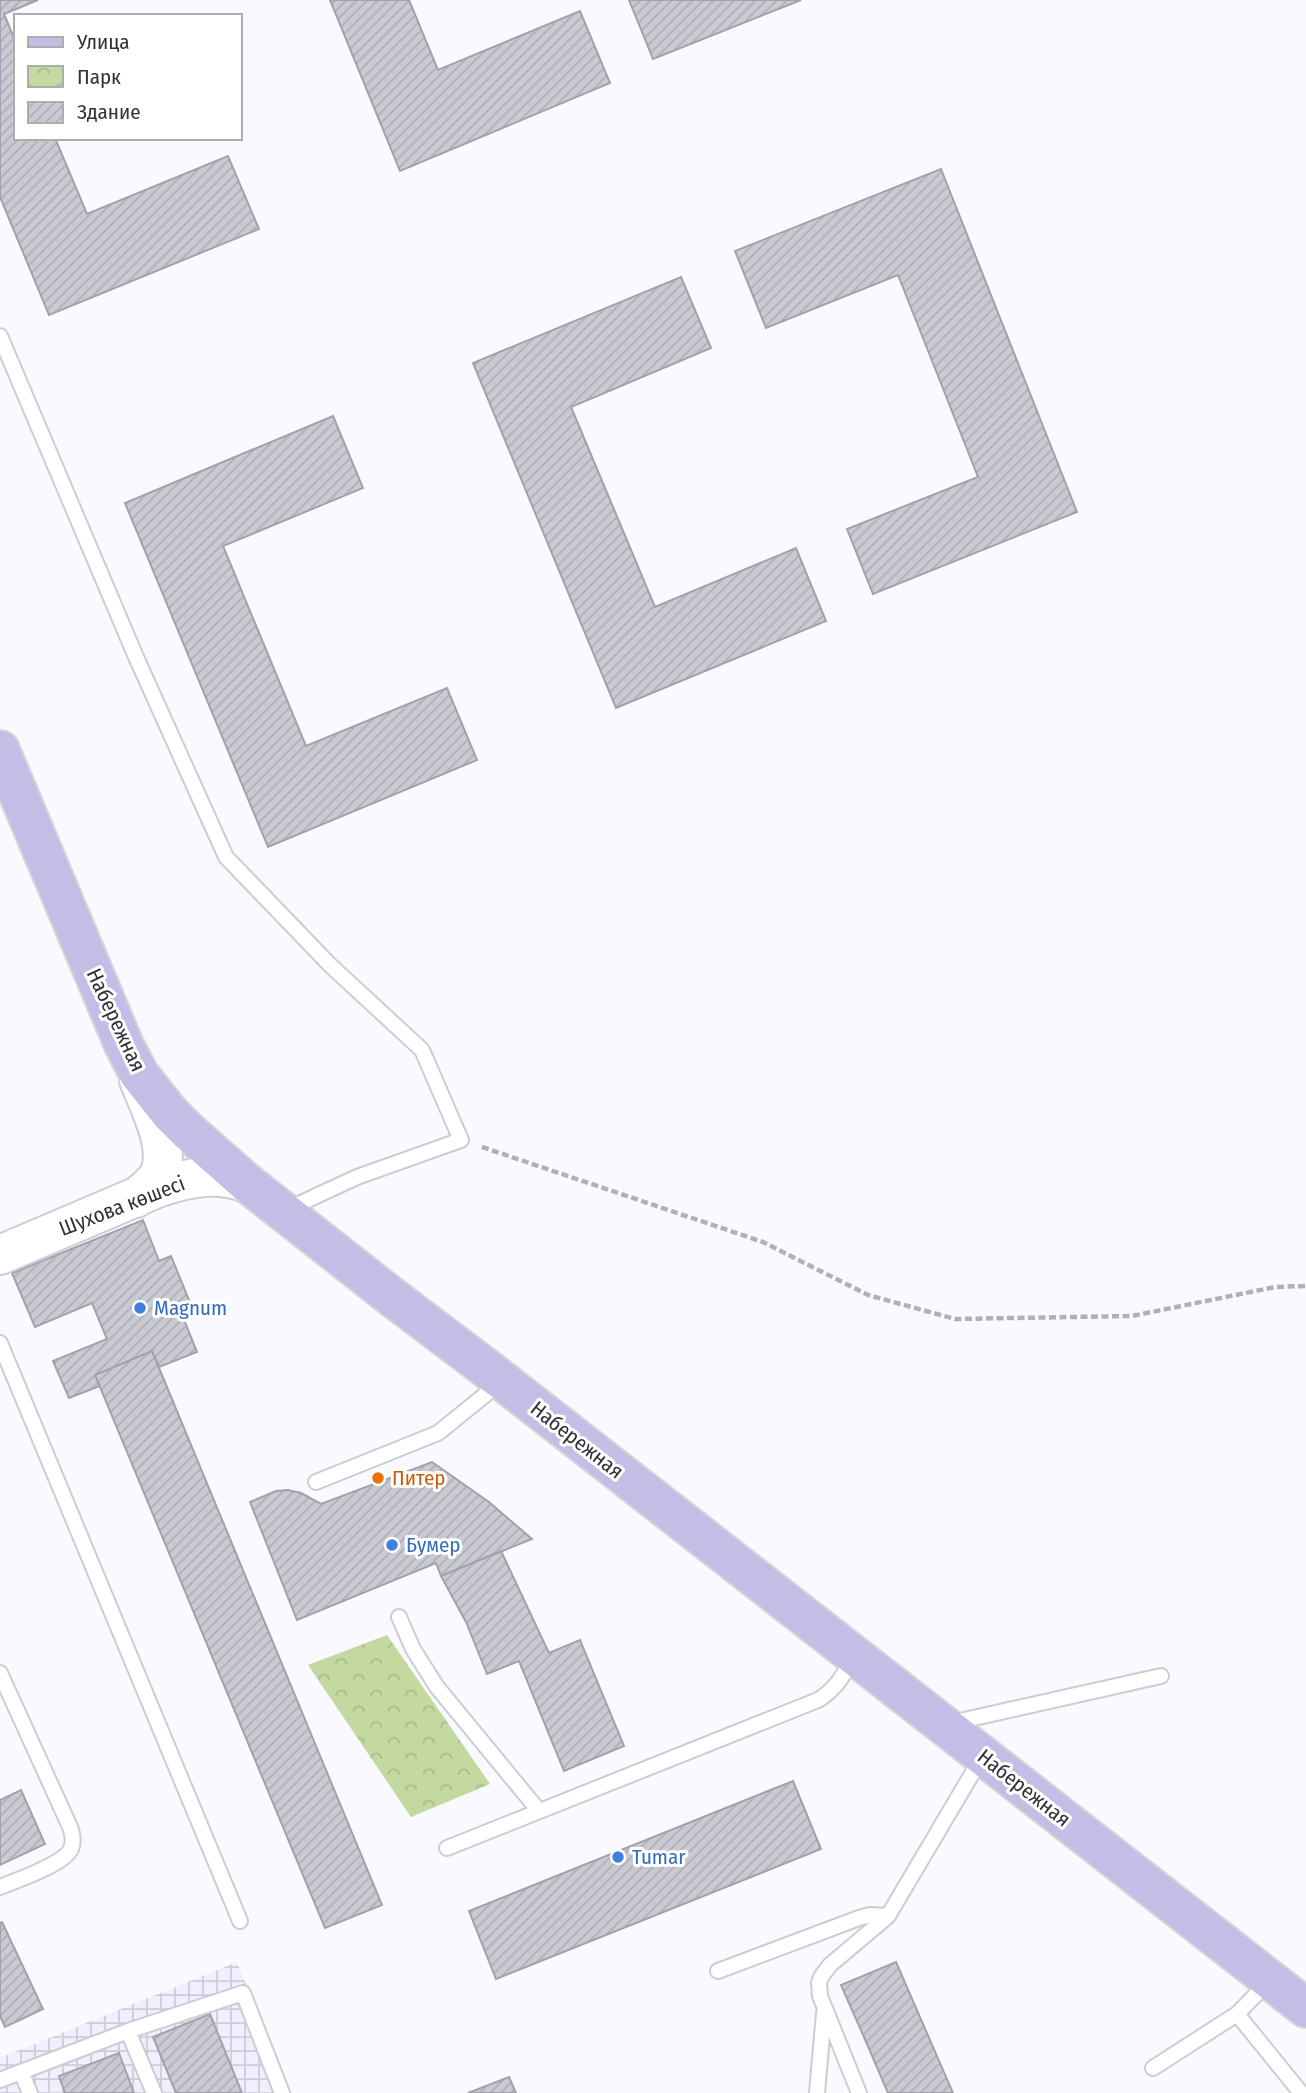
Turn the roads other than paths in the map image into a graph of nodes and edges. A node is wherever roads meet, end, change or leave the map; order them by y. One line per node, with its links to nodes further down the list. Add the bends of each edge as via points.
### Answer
1 (0, 336): 6 (lane, via 226,857 330,965 422,1050 461,1140 357,1177)
2 (0, 750): 3 (main road, Набережная)
3 (124, 1045): 4 (main road, Набережная, via 139,1074 170,1113); 5 (street, via 156,1122 163,1155 157,1178)
4 (247, 1183): 5 (street, Шухова көшесі, via 221,1176 195,1177); 6 (main road, Набережная)
5 (134, 1199): 7 (street, Шухова көшесі)
6 (284, 1210): 9 (main road, Набережная)
7 (0, 1255)
8 (0, 1343): 21 (lane)
9 (502, 1381): 10 (lane, via 438,1433); 12 (main road, Набережная)
10 (316, 1482)
11 (398, 1617): 17 (lane, via 437,1687)
12 (855, 1656): 15 (main road, Набережная); 17 (lane, via 836,1686 818,1700)
13 (0, 1673): 19 (lane, via 73,1837 65,1857)
14 (1161, 1676): 15 (lane)
15 (943, 1724): 16 (main road, Набережная)
16 (983, 1756): 20 (lane); 23 (main road, Набережная)
17 (539, 1811): 18 (lane)
18 (447, 1847)
19 (0, 1887)
20 (888, 1916): 22 (lane, via 870,1915); 24 (lane, via 821,1977 818,1990)
21 (240, 1921)
22 (718, 1971)
23 (1270, 1980): 25 (main road, Набережная); 26 (lane)
24 (824, 2008): 34 (lane); 35 (lane)
25 (1306, 2008)
26 (1237, 2014): 28 (lane); 36 (lane)
27 (128, 2031): 29 (lane); 32 (lane); 33 (lane, via 243,1993)
28 (1153, 2068)
29 (21, 2072): 30 (lane); 31 (lane)
30 (0, 2081)
31 (30, 2093)
32 (154, 2093)
33 (282, 2093)
34 (817, 2093)
35 (859, 2093)
36 (1301, 2093)

